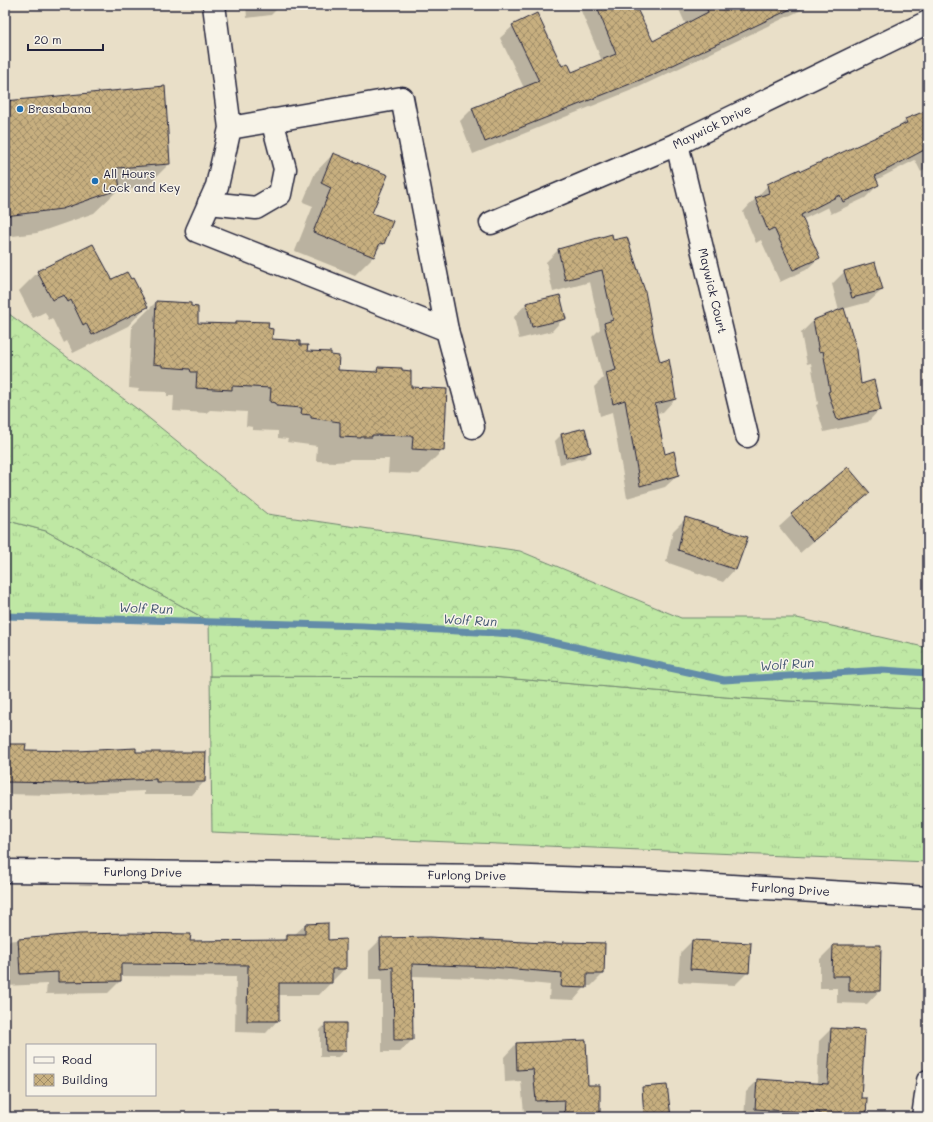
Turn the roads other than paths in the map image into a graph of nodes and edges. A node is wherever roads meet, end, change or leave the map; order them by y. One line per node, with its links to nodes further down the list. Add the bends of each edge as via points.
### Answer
1 (214, 5): 4 (street)
2 (928, 22): 5 (street, Maywick Drive)
3 (272, 120): 4 (street); 6 (street, via 285,169 280,194 256,208); 8 (street, via 402,98)
4 (230, 128): 6 (street, via 217,186)
5 (677, 144): 7 (street, Maywick Drive); 10 (street, Maywick Court)
6 (209, 203): 8 (street, via 197,231)
7 (491, 223)
8 (447, 330): 9 (street)
9 (474, 427)
10 (747, 436)
11 (5, 871): 12 (street, Furlong Drive, via 500,876 649,881)
12 (928, 898)
13 (928, 1081): 14 (street)
14 (924, 1117)

